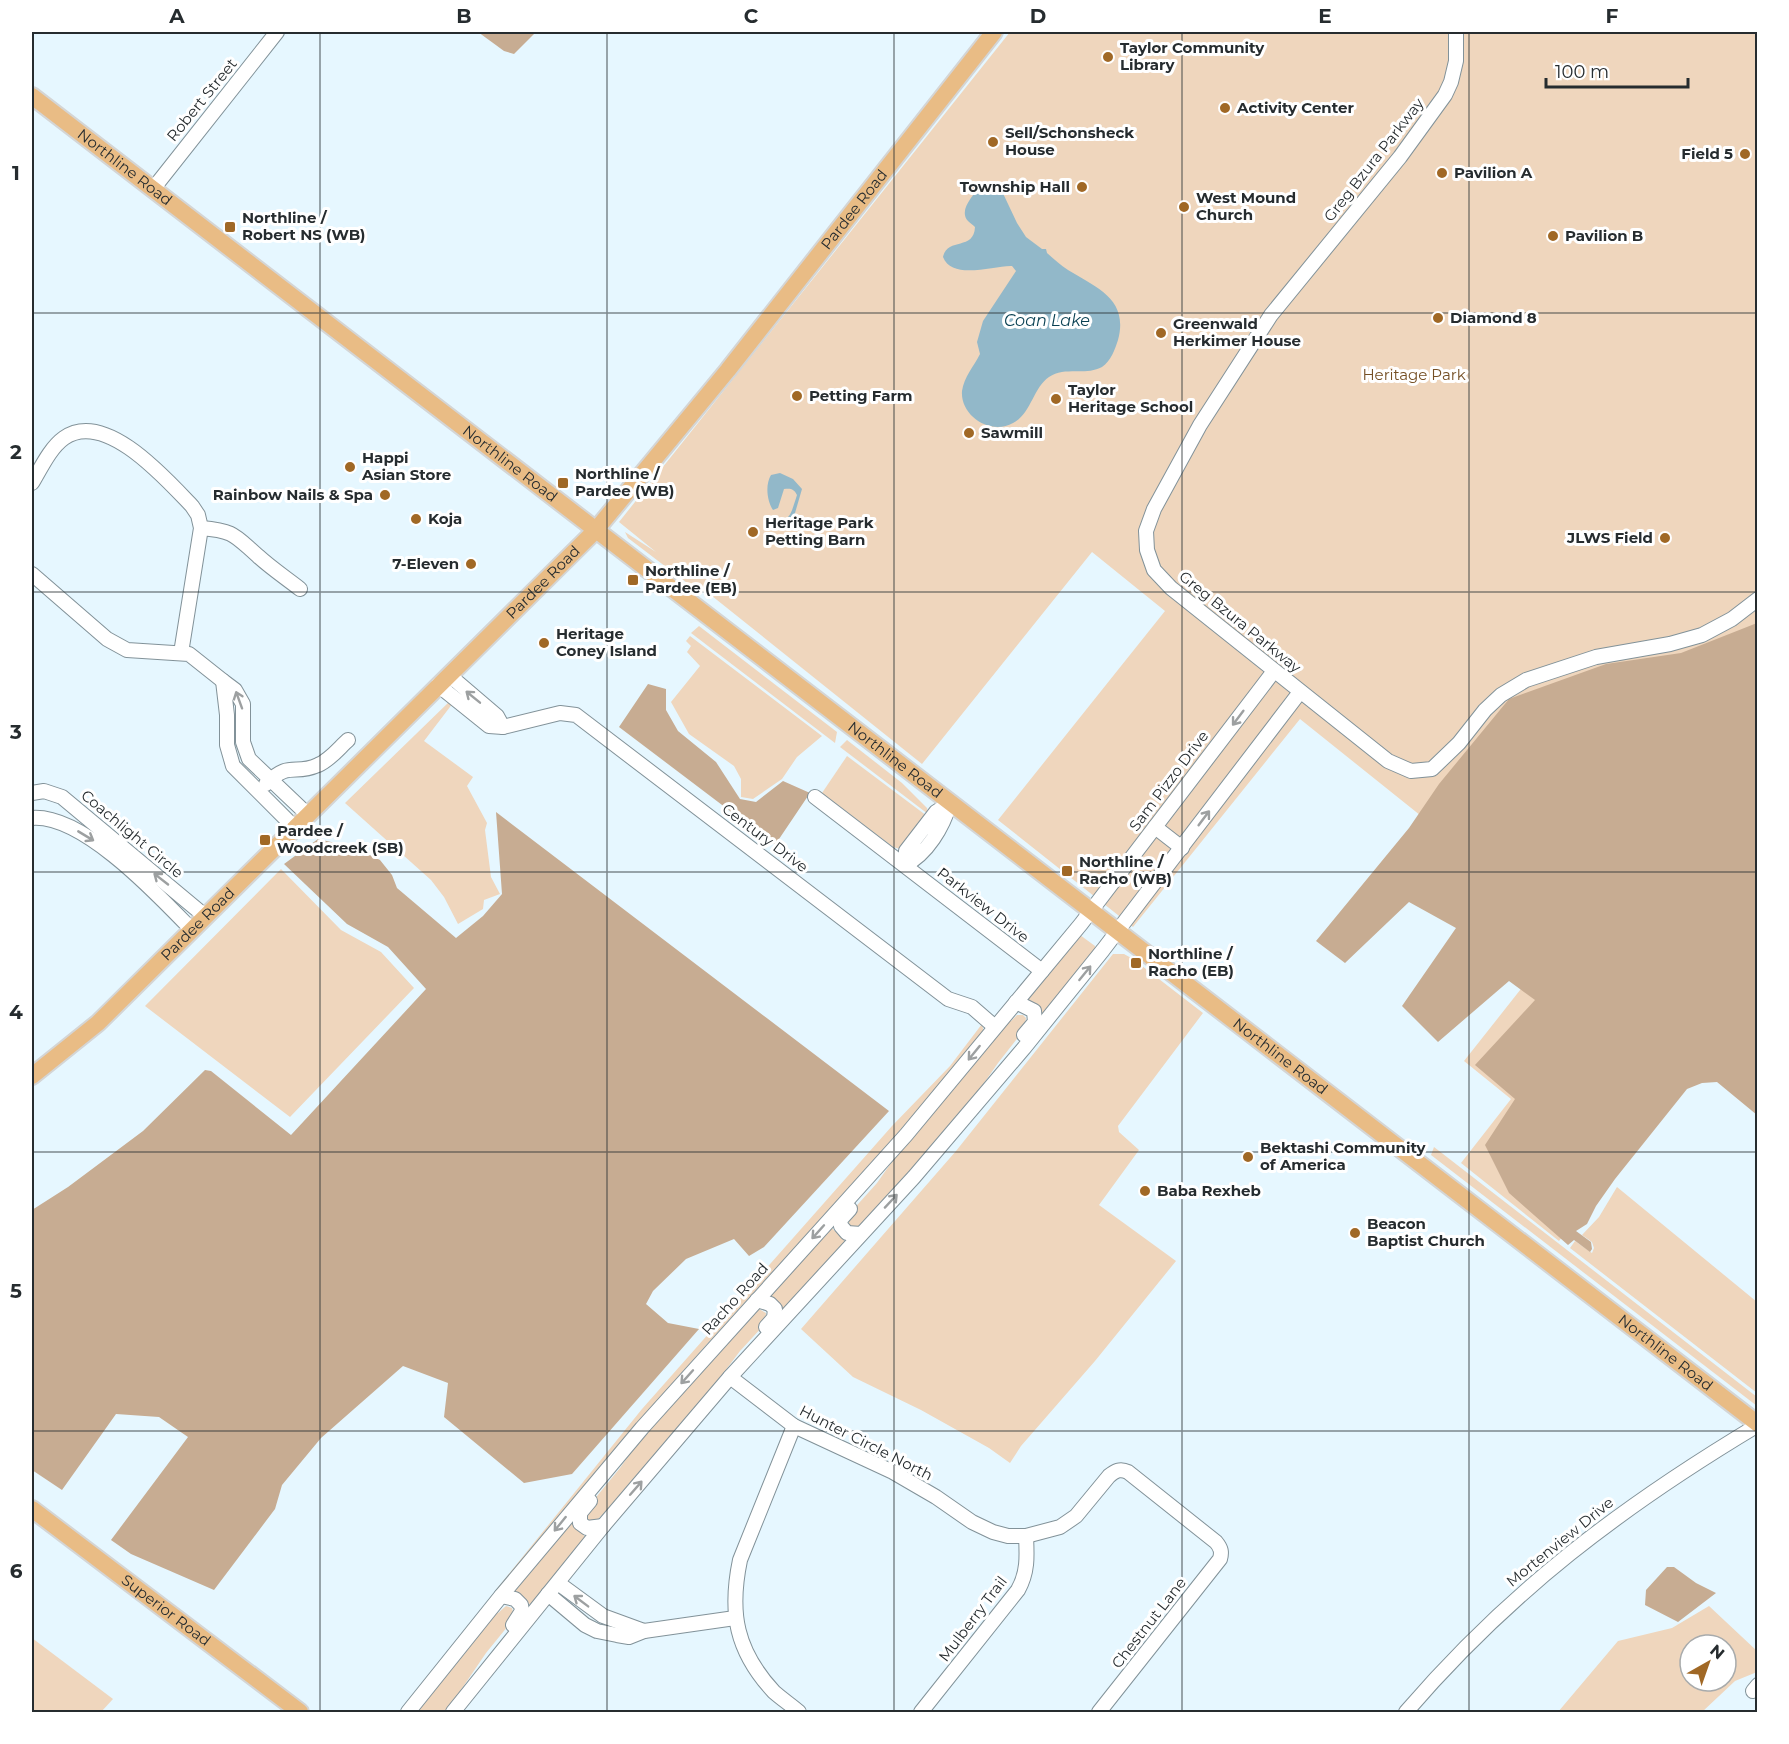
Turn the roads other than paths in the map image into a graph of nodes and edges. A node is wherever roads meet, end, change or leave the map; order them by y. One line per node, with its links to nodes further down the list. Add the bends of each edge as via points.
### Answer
1 (277, 32): 5 (street, Robert Street)
2 (994, 32): 8 (main road, Pardee Road, via 728,370)
3 (1456, 32): 13 (street, Greg Bzura Parkway, via 1456,61 1445,95 1400,157 1271,315 1200,425 1149,521 1146,542 1154,570)
4 (32, 96): 5 (main road, Northline Road)
5 (153, 189): 8 (main road, Northline Road)
6 (32, 483): 7 (street, via 64,438 88,430 100,432 137,454 174,487 195,510)
7 (201, 528): 10 (street, via 238,537); 12 (street)
8 (595, 531): 14 (main road, Pardee Road); 24 (main road, Northline Road)
9 (32, 574): 12 (street, via 119,647)
10 (300, 589)
11 (1758, 599): 16 (street, Greg Bzura Parkway, via 1702,635 1596,657 1526,680 1485,710 1432,769 1411,771 1388,761)
12 (181, 653): 15 (street, via 196,658)
13 (1274, 671): 16 (street, Greg Bzura Parkway); 27 (street, Sam Pizzo Drive, one-way to 27)
14 (444, 680): 25 (main road, Pardee Road); 37 (street, Century Drive, via 497,716 503,727 560,713 576,715 948,999 972,1007)
15 (223, 681): 18 (street, one-way to 15, via 243,704 235,690); 19 (street)
16 (1300, 692): 29 (street, one-way to 16)
17 (348, 740): 20 (street, via 320,764 288,768)
18 (243, 742): 19 (street); 20 (street, via 249,759)
19 (227, 745): 21 (street, via 233,766)
20 (271, 780): 21 (street); 25 (street)
21 (259, 791): 28 (street)
22 (32, 793): 32 (street, Coachlight Circle, one-way to 22, via 67,801 44,791)
23 (815, 796): 30 (street, Parkview Drive)
24 (950, 803): 30 (street, via 936,812 906,851); 31 (main road, Northline Road)
25 (308, 815): 28 (main road, Pardee Road)
26 (32, 818): 33 (street, Coachlight Circle, one-way to 33, via 50,819 96,841)
27 (1155, 827): 29 (street); 31 (street, Sam Pizzo Drive)
28 (295, 828): 32 (main road, Pardee Road)
29 (1182, 848): 34 (street)
30 (905, 865): 35 (street, Parkview Drive)
31 (1091, 911): 34 (main road, Northline Road); 35 (street, Racho Road)
32 (206, 917): 33 (main road, Pardee Road)
33 (192, 930): 38 (main road, Pardee Road, via 98,1023)
34 (1118, 932): 39 (street, one-way to 34); 45 (main road, Northline Road)
35 (1042, 970): 36 (street, Racho Road)
36 (1016, 1002): 37 (street, Racho Road); 39 (street, via 1034,1011 1035,1022 1001,1063)
37 (995, 1027): 40 (street, Racho Road, one-way to 40)
38 (32, 1076)
39 (971, 1110): 41 (street, one-way to 39)
40 (897, 1145): 41 (street, via 875,1182 840,1220 847,1233); 42 (street, Racho Road, one-way to 42)
41 (861, 1234): 43 (street)
42 (757, 1300): 44 (street, via 775,1309 774,1318 742,1352); 47 (street, Racho Road, one-way to 47)
43 (730, 1377): 44 (street); 46 (street, Hunter Circle North)
44 (713, 1398): 49 (street, one-way to 44)
45 (1758, 1425): 66 (street, Mortenview Drive, via 1661,1485 1561,1559 1492,1620)
46 (794, 1426): 50 (street, Hunter Circle North, via 893,1472 982,1527 1008,1536); 56 (street, via 740,1560)
47 (642, 1428): 49 (street, via 614,1472 580,1513 580,1523 587,1528); 54 (street, Racho Road, one-way to 54)
48 (32, 1509): 60 (main road, Superior Road)
49 (603, 1526): 52 (street)
50 (1026, 1536): 51 (street, Hunter Circle North, via 1060,1527 1076,1516 1109,1476 1121,1470 1216,1542); 64 (street, Mulberry Trail, via 1027,1564 1018,1590)
51 (1221, 1554): 65 (street, Chestnut Lane)
52 (558, 1582): 53 (street); 55 (street, one-way to 52)
53 (548, 1594): 57 (street); 59 (street)
54 (501, 1596): 59 (street, via 515,1599 522,1605 522,1611 492,1651); 61 (street, Racho Road)
55 (603, 1616): 57 (street); 58 (street)
56 (735, 1618): 58 (street); 63 (street, via 756,1669)
57 (597, 1631): 58 (street, via 629,1637)
58 (645, 1631)
59 (468, 1694): 62 (street)
60 (300, 1713)
61 (408, 1713)
62 (453, 1713)
63 (799, 1713)
64 (921, 1713)
65 (1099, 1713)
66 (1406, 1713)

